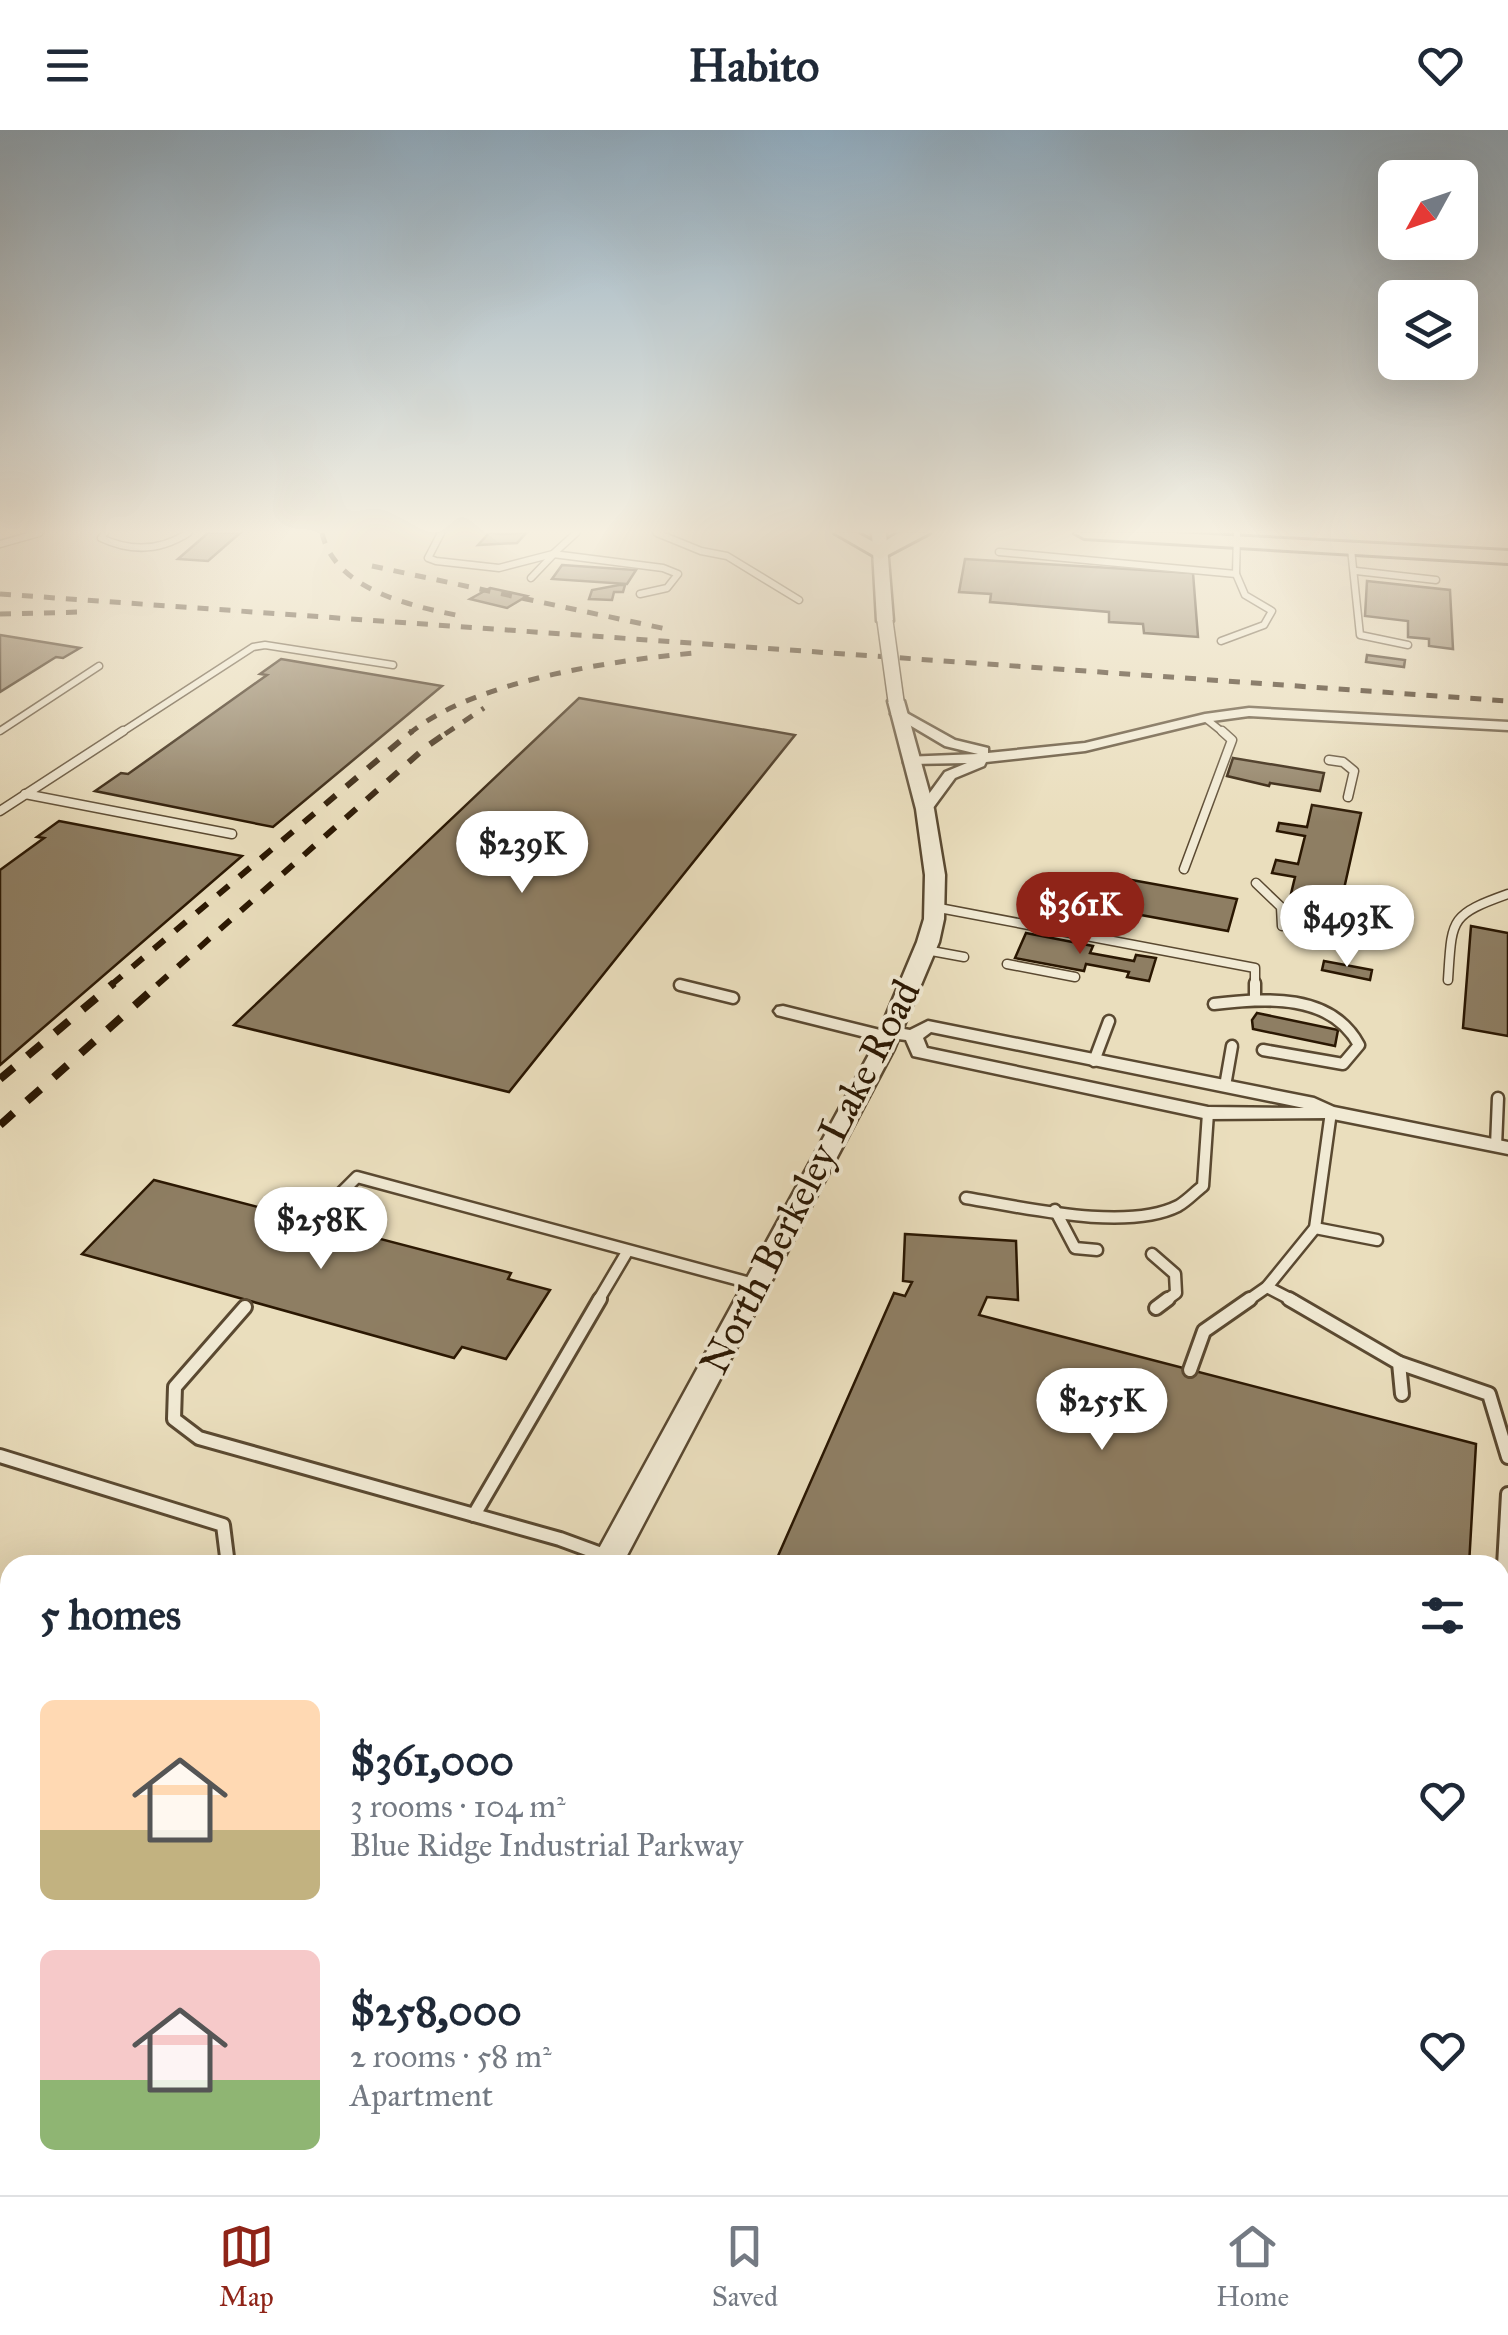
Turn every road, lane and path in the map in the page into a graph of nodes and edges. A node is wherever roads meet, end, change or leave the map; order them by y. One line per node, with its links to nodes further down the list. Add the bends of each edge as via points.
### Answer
1 (886, 629): 8 (street, North Berkeley Lake Road, bridge)
2 (1252, 629): 4 (lane)
3 (1360, 629): 5 (lane, via 1360,635)
4 (1221, 641)
5 (1408, 645)
6 (393, 665): 15 (lane, via 253,647)
7 (99, 666): 11 (lane)
8 (897, 707): 12 (street, via 950,742); 13 (street, North Berkeley Lake Road)
9 (1205, 718): 10 (street, via 1302,712); 12 (street, via 1084,748); 20 (lane, via 1232,740)
10 (1508, 726)
11 (0, 732)
12 (1020, 755): 13 (street); 17 (street, via 950,775)
13 (909, 760): 17 (street, North Berkeley Lake Road)
14 (1329, 760): 16 (lane, via 1354,771)
15 (25, 794): 18 (lane); 19 (lane)
16 (1348, 797)
17 (925, 810): 23 (street, North Berkeley Lake Road)
18 (0, 811)
19 (232, 834)
20 (1184, 869)
21 (1256, 883): 24 (lane, via 1281,908)
22 (1508, 894): 29 (lane, via 1466,909 1451,930)
23 (934, 907): 25 (street, North Berkeley Lake Road); 32 (lane, via 1255,968)
24 (1282, 926)
25 (925, 950): 26 (lane); 36 (street, North Berkeley Lake Road)
26 (964, 956)
27 (1007, 964): 28 (lane)
28 (1075, 977)
29 (1448, 980)
30 (680, 985): 31 (lane)
31 (733, 998)
32 (1254, 998): 33 (lane); 38 (lane, via 1324,1010 1347,1024 1358,1045 1343,1064)
33 (1214, 1004)
34 (783, 1011): 36 (street)
35 (1109, 1020): 39 (lane)
36 (898, 1036): 39 (street, via 928,1026); 43 (street, via 920,1052); 53 (street, North Berkeley Lake Road)
37 (1232, 1046): 40 (lane)
38 (1263, 1050)
39 (1094, 1061): 40 (street)
40 (1225, 1086): 42 (street)
41 (1498, 1098): 44 (lane)
42 (1329, 1112): 43 (street); 44 (street); 48 (lane)
43 (1208, 1113): 46 (lane, via 1203,1186 1176,1207 1142,1215)
44 (1502, 1147)
45 (966, 1198): 46 (lane)
46 (1056, 1210): 50 (lane, via 1075,1248)
47 (316, 1218): 51 (lane, via 357,1178)
48 (1315, 1228): 49 (lane); 54 (lane)
49 (1377, 1240)
50 (1097, 1250)
51 (627, 1252): 53 (lane); 63 (lane)
52 (1152, 1254): 56 (lane, via 1175,1274 1176,1294)
53 (758, 1285): 66 (street, North Berkeley Lake Road)
54 (1267, 1287): 57 (lane); 58 (lane, via 1204,1331)
55 (245, 1307): 63 (lane, via 174,1387 174,1419 199,1438)
56 (1156, 1308)
57 (1400, 1363): 59 (lane); 61 (lane, via 1489,1394)
58 (1190, 1370)
59 (1402, 1394)
60 (0, 1456): 64 (lane, via 224,1525)
61 (1508, 1458)
62 (1508, 1494): 67 (lane)
63 (474, 1514): 65 (lane)
64 (227, 1555)
65 (591, 1555)
66 (611, 1555)
67 (1505, 1555)

